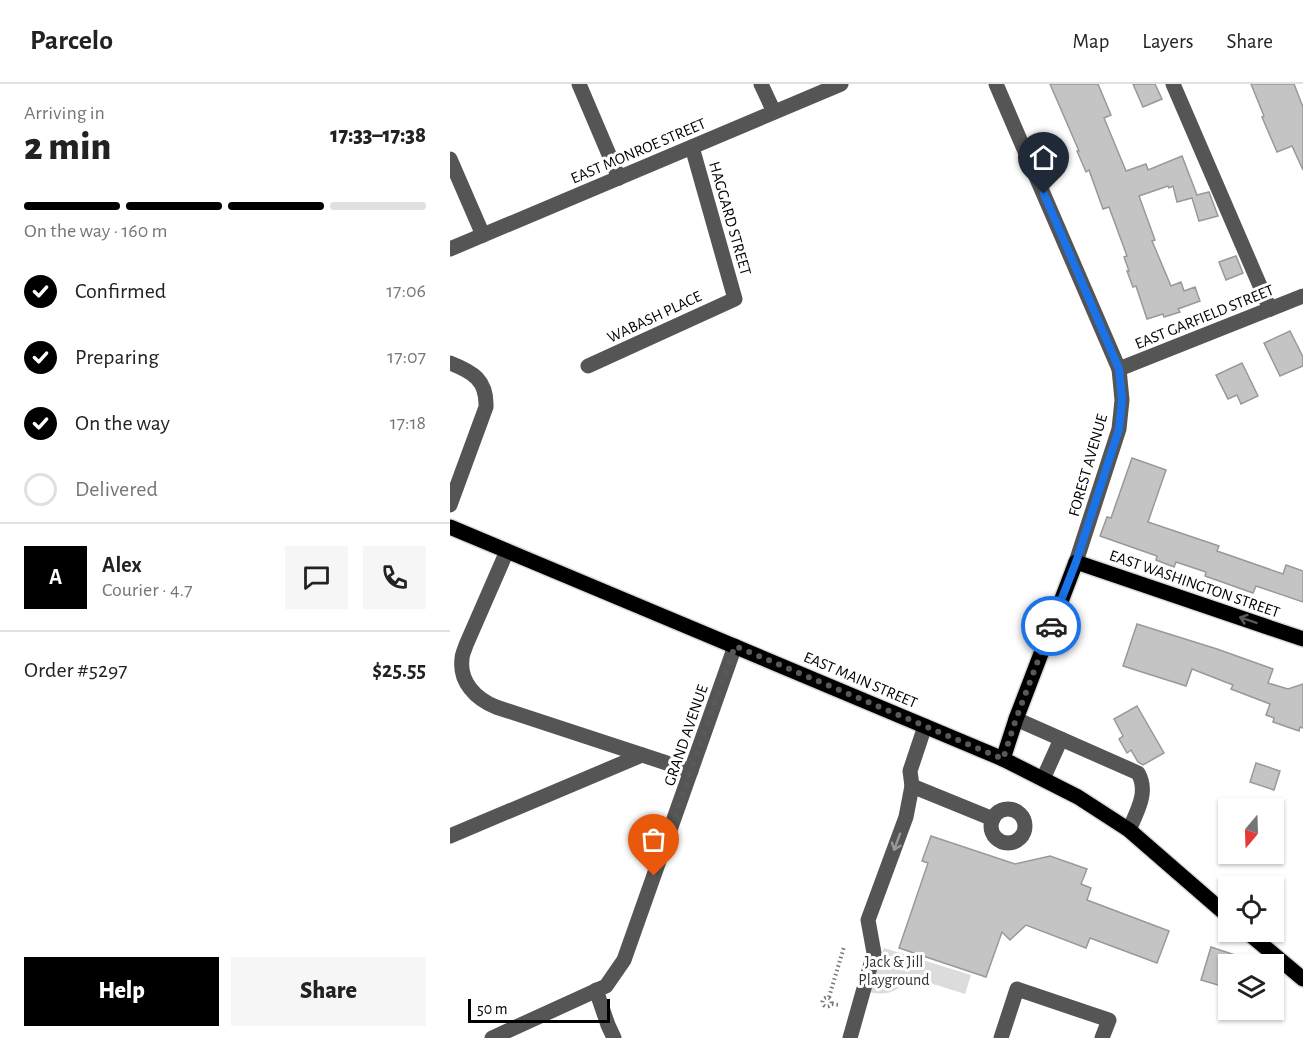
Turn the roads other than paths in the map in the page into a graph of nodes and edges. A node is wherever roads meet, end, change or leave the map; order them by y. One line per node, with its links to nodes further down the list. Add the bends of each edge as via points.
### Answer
1 (579, 84): 9 (street)
2 (761, 84): 6 (street)
3 (841, 84): 6 (street, EAST MONROE STREET)
4 (996, 84): 17 (street, FOREST AVENUE)
5 (1173, 84): 14 (street)
6 (774, 112): 7 (street, EAST MONROE STREET)
7 (692, 147): 9 (street, EAST MONROE STREET); 13 (street, HAGGARD STREET)
8 (450, 159): 10 (street)
9 (619, 178): 10 (street, EAST MONROE STREET)
10 (483, 235): 11 (street, EAST MONROE STREET)
11 (450, 249)
12 (1303, 296): 14 (street, EAST GARFIELD STREET)
13 (735, 299): 16 (street, WABASH PLACE)
14 (1270, 309): 17 (street, EAST GARFIELD STREET)
15 (450, 363): 18 (street, via 473,374 482,384 486,407)
16 (588, 366)
17 (1119, 369): 21 (street, FOREST AVENUE, via 1119,429)
18 (450, 505)
19 (450, 527): 20 (main road, EAST MAIN STREET)
20 (507, 550): 23 (main road, EAST MAIN STREET); 27 (street, via 462,659 463,676 471,691 496,707)
21 (1076, 562): 22 (main road, EAST WASHINGTON STREET, one-way to 21); 24 (main road, FOREST AVENUE)
22 (1303, 639)
23 (735, 646): 25 (main road, EAST MAIN STREET); 29 (street, GRAND AVENUE)
24 (1016, 719): 26 (street); 28 (main road, FOREST AVENUE)
25 (925, 726): 28 (main road, EAST MAIN STREET); 31 (street, via 910,771)
26 (1061, 739): 30 (street); 33 (street, via 1138,773 1142,798)
27 (642, 755): 29 (street); 34 (street)
28 (1003, 759): 30 (main road, EAST MAIN STREET)
29 (691, 771): 38 (street, GRAND AVENUE, via 624,960 606,986)
30 (1043, 779): 33 (main road, EAST MAIN STREET)
31 (912, 786): 32 (street); 41 (street, one-way to 41, via 906,818 868,920 874,953)
32 (993, 819)
33 (1129, 830): 35 (main road, EAST MAIN STREET)
34 (450, 836)
35 (1218, 907)
36 (1259, 942): 37 (main road)
37 (1303, 979)
38 (596, 990): 39 (street, GRAND AVENUE); 40 (street)
39 (492, 1038)
40 (614, 1038)
41 (850, 1038)
42 (1001, 1038): 43 (street, via 1017,989 1109,1020)
43 (1102, 1038)

